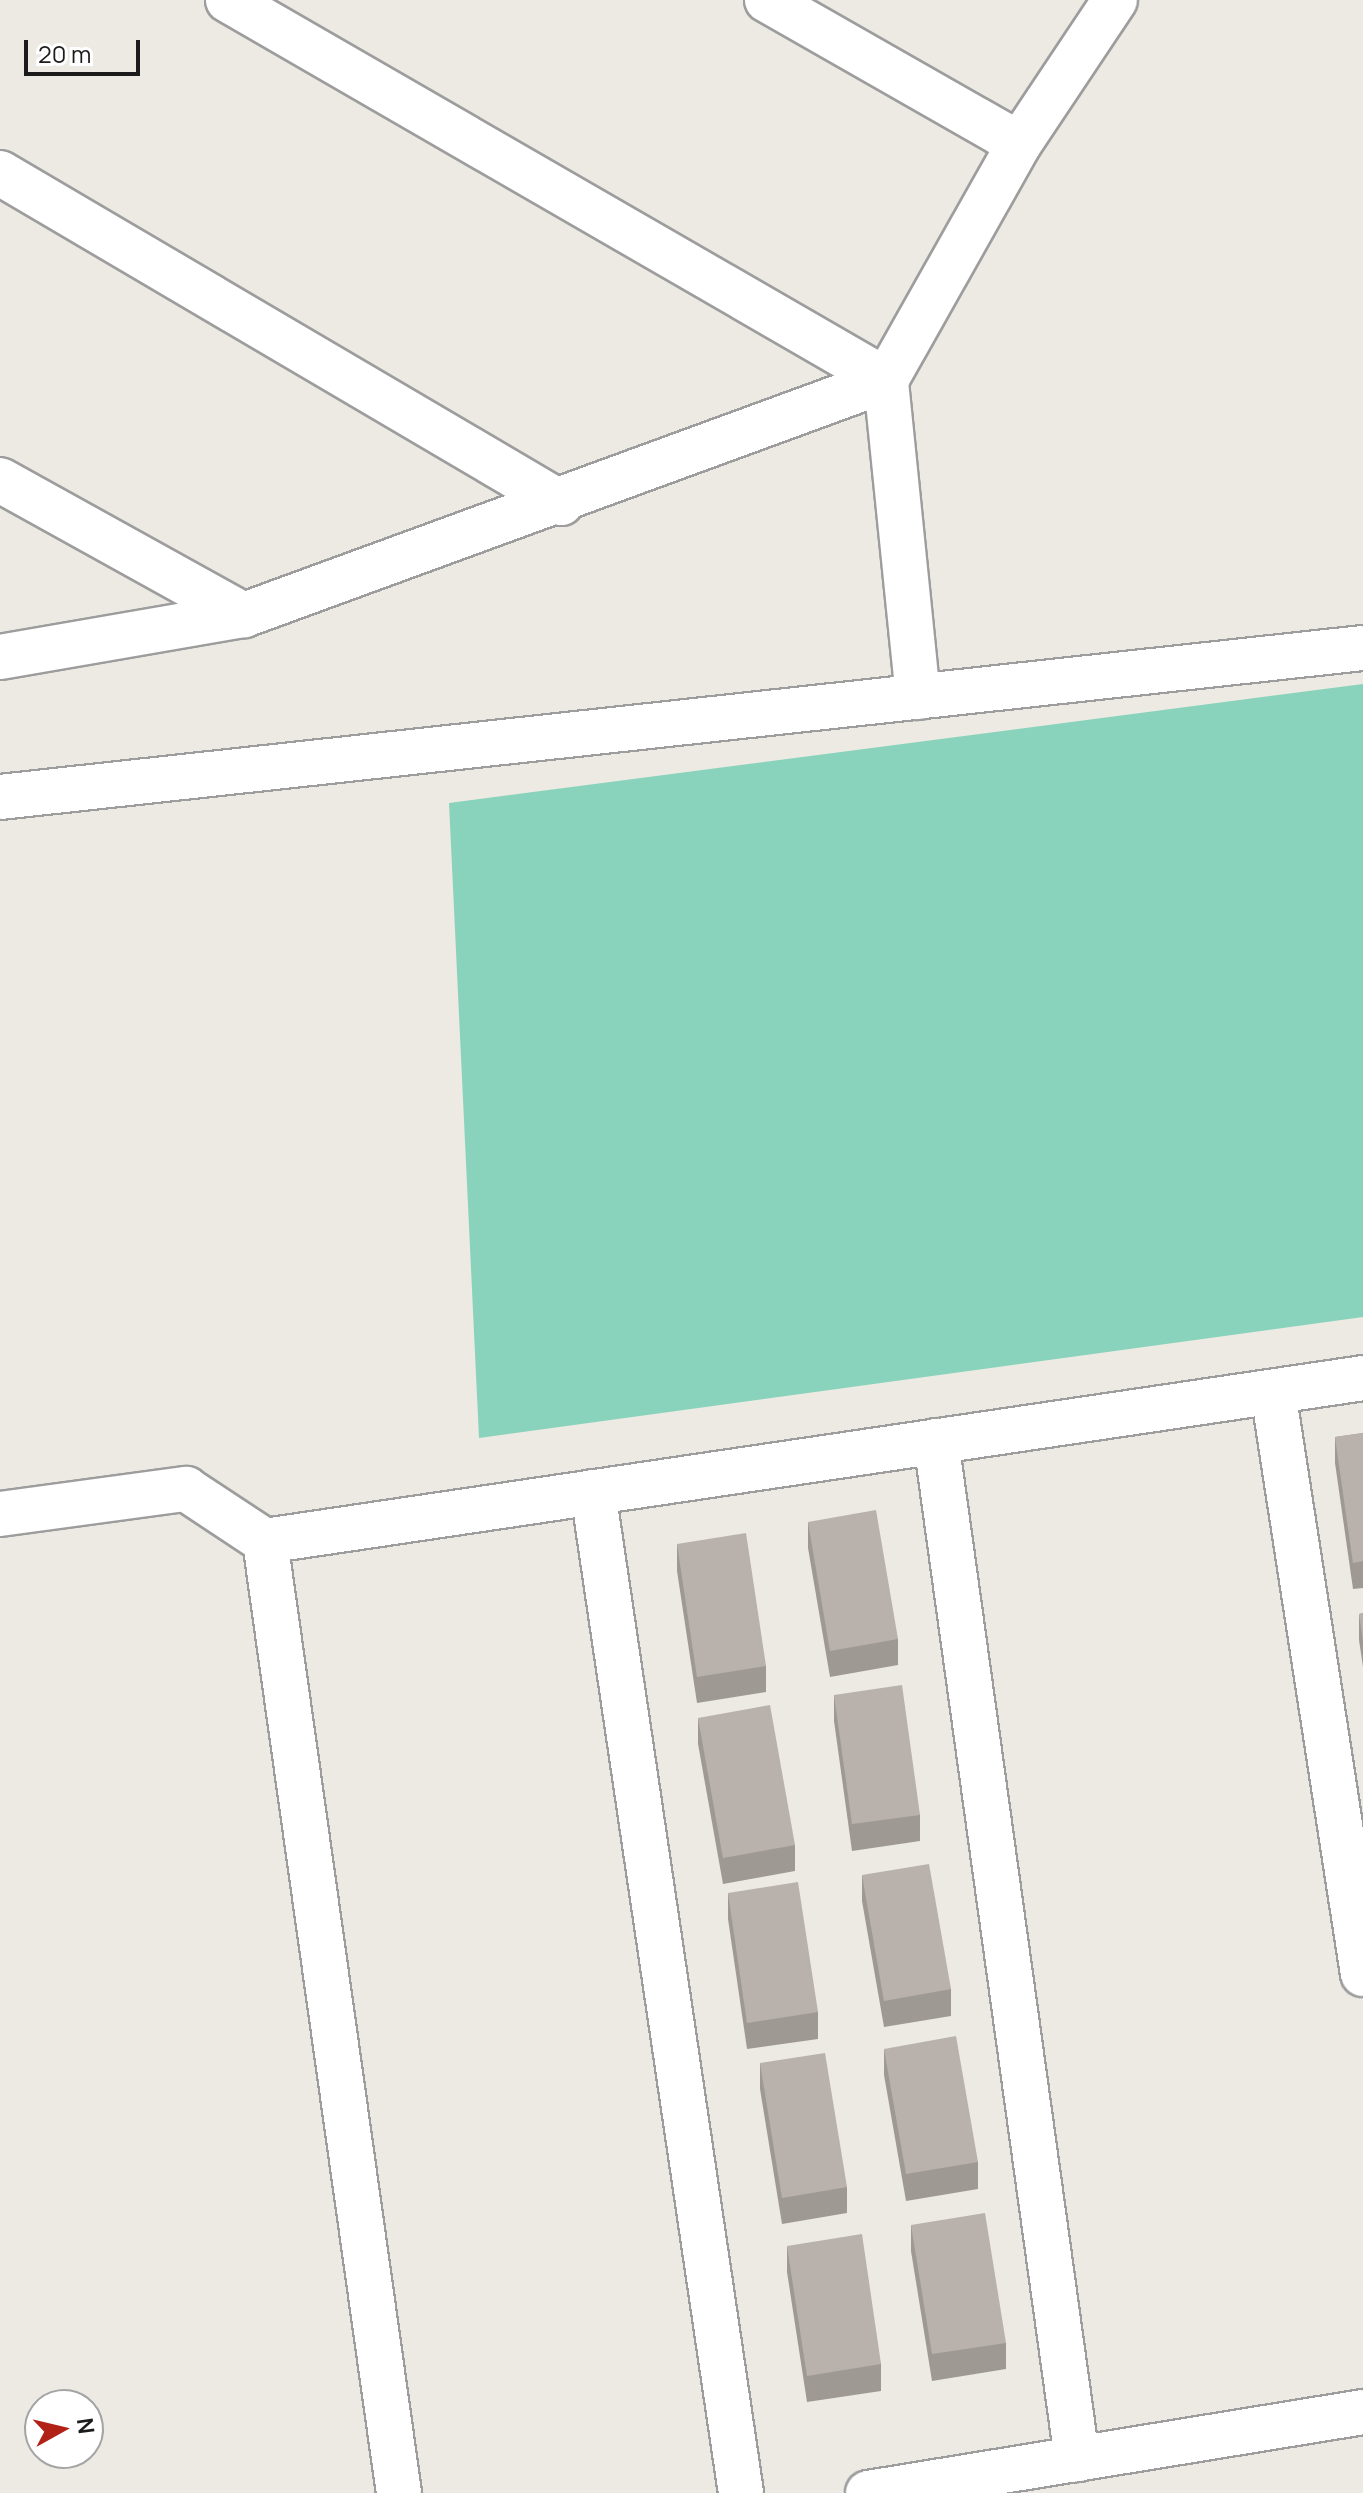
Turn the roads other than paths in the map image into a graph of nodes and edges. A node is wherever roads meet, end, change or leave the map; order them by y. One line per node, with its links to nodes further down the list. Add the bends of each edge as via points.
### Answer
1 (228, 0): 6 (street)
2 (767, 0): 4 (street)
3 (1115, 0): 4 (street)
4 (1019, 144): 6 (street)
5 (0, 173): 8 (street)
6 (886, 380): 8 (street); 12 (street)
7 (0, 480): 9 (street)
8 (561, 503): 9 (street)
9 (244, 615): 11 (street)
10 (1363, 648): 12 (street)
11 (0, 657)
12 (918, 697): 13 (street)
13 (0, 797)
14 (1363, 1378): 15 (street)
15 (1273, 1392): 16 (street); 20 (street)
16 (936, 1441): 17 (street); 22 (street)
17 (593, 1492): 19 (street); 24 (street)
18 (0, 1514): 19 (street, via 186,1489)
19 (265, 1541): 23 (street)
20 (1363, 1974)
21 (1363, 2412): 22 (street)
22 (1077, 2459): 25 (street)
23 (399, 2493)
24 (741, 2493)
25 (868, 2493)

